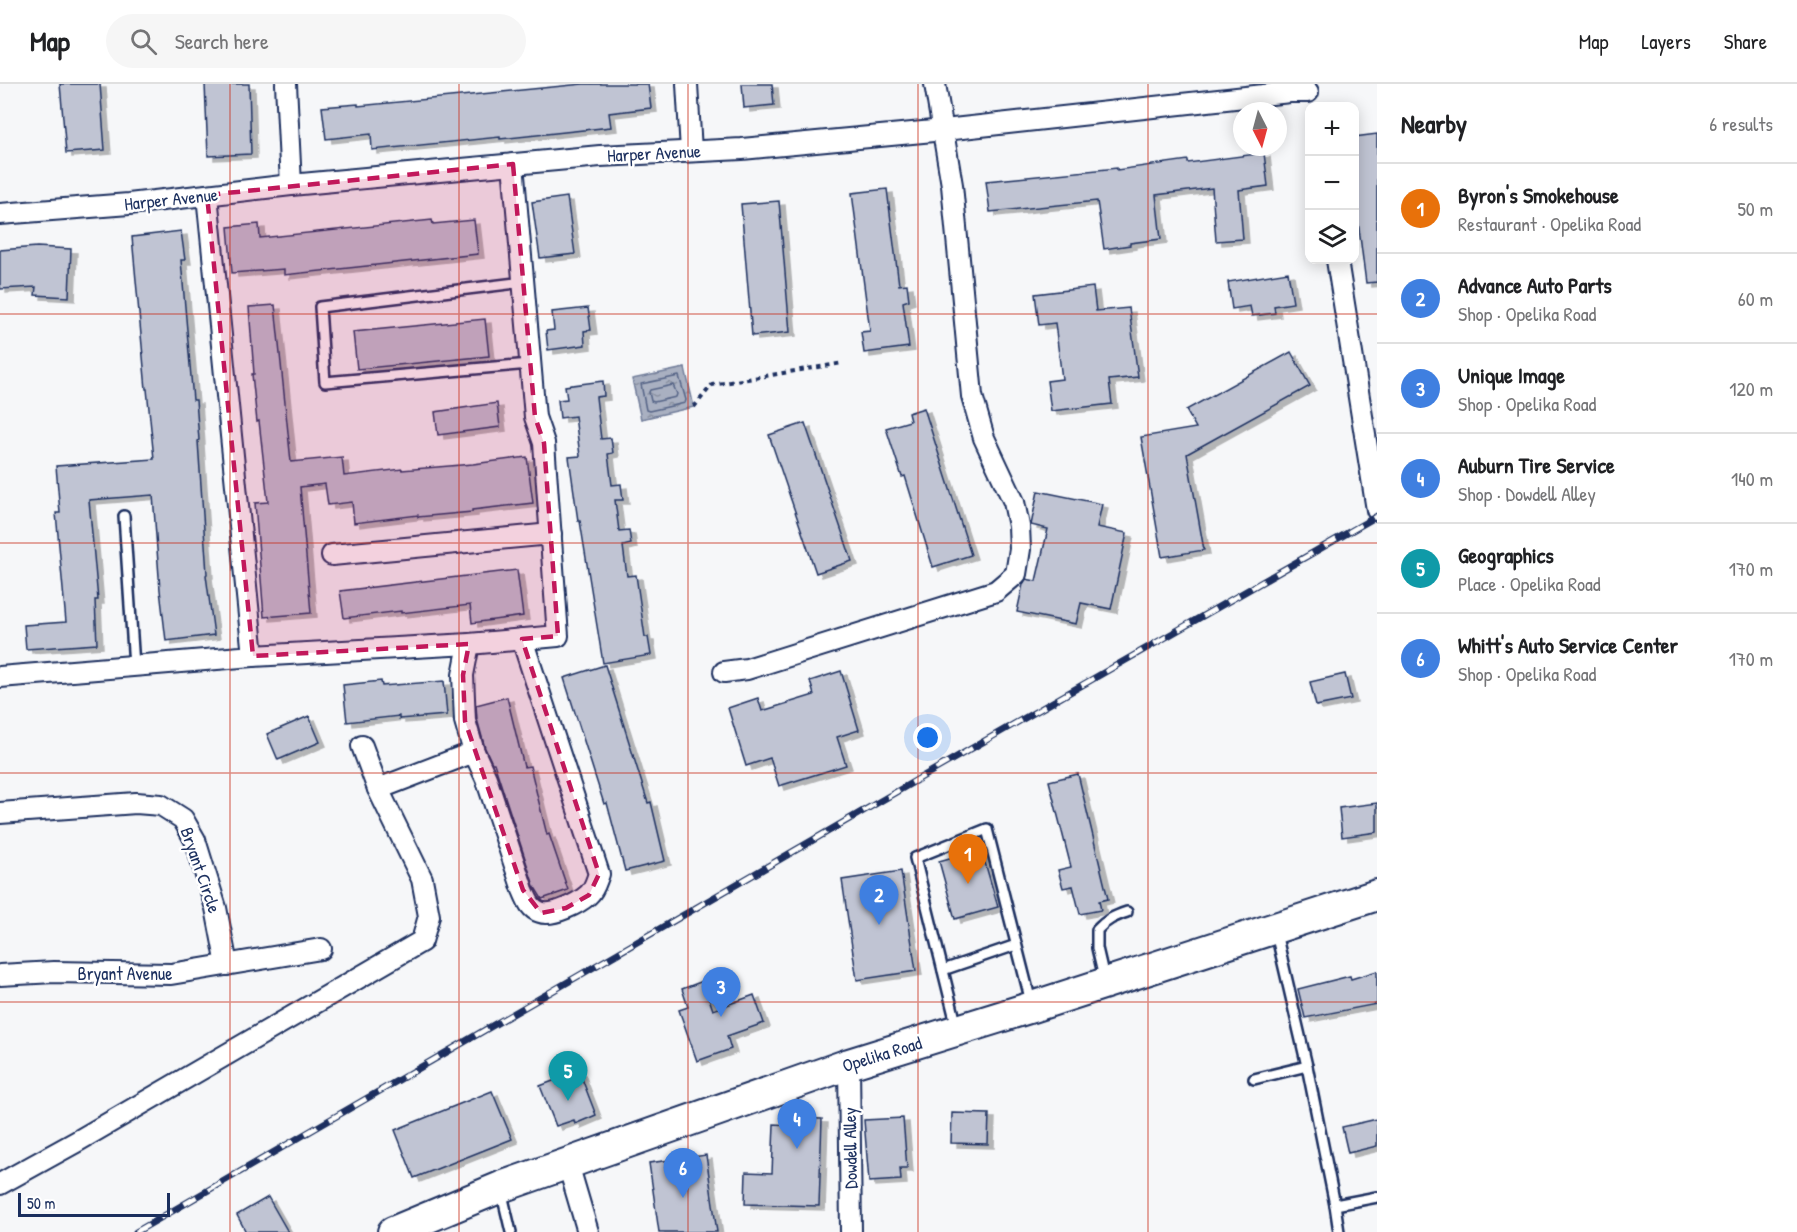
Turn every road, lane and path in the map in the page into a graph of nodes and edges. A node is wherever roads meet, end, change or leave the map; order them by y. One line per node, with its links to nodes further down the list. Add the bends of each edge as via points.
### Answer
1 (286, 84): 8 (street)
2 (687, 84): 6 (street)
3 (935, 84): 5 (street)
4 (1309, 94): 5 (street, Harper Avenue, via 1267,95)
5 (944, 130): 6 (street, Harper Avenue); 24 (street, via 972,396 984,438 1014,502 1020,549 1016,574 996,591 747,669)
6 (691, 152): 7 (street, Harper Avenue)
7 (513, 164): 8 (street, Harper Avenue); 12 (street)
8 (291, 185): 9 (street, Harper Avenue)
9 (207, 195): 10 (street, Harper Avenue); 22 (street)
10 (0, 214)
11 (1338, 264): 16 (street)
12 (524, 282): 14 (street); 14 (lane, via 320,307 325,382)
13 (843, 363): 15 (path, via 712,385)
14 (531, 364): 18 (street, via 535,417 544,443)
15 (694, 407)
16 (1377, 510)
17 (124, 516): 23 (lane)
18 (552, 534): 19 (street); 20 (street, via 558,636)
19 (332, 555)
20 (522, 639): 21 (street); 27 (street, via 599,874 589,895 555,913 541,913 529,904)
21 (469, 644): 22 (street); 27 (street, via 463,675 464,710)
22 (253, 656): 23 (street)
23 (134, 666): 25 (street)
24 (724, 672)
25 (0, 677)
26 (362, 746): 28 (street)
27 (474, 752): 28 (street)
28 (378, 789): 45 (street, via 422,879 429,916 422,941)
29 (0, 813): 35 (street, Bryant Circle, via 136,803 161,805 183,819 195,840 216,908)
30 (1377, 894): 32 (main road, Opelika Road)
31 (1127, 912): 38 (lane, via 1114,916 1097,930 1097,948)
32 (1275, 928): 38 (main road, Opelika Road); 42 (lane)
33 (1016, 945): 36 (lane); 36 (lane, via 987,829 915,858); 39 (lane)
34 (321, 949): 35 (street, Bryant Avenue)
35 (227, 965): 37 (street, Bryant Avenue, via 171,974)
36 (943, 970): 40 (lane)
37 (0, 975)
38 (1106, 983): 39 (main road, Opelika Road)
39 (1032, 1007): 40 (main road, Opelika Road)
40 (958, 1030): 41 (main road, Opelika Road)
41 (849, 1064): 44 (main road, Opelika Road); 52 (street, Dowdell Alley)
42 (1307, 1066): 43 (lane); 48 (lane)
43 (1254, 1079)
44 (568, 1164): 46 (main road, Opelika Road); 51 (street)
45 (0, 1184)
46 (501, 1187): 49 (main road, Opelika Road); 50 (lane)
47 (1377, 1197): 48 (lane)
48 (1335, 1205): 53 (lane)
49 (393, 1232)
50 (511, 1232)
51 (588, 1232)
52 (851, 1232)
53 (1339, 1232)

